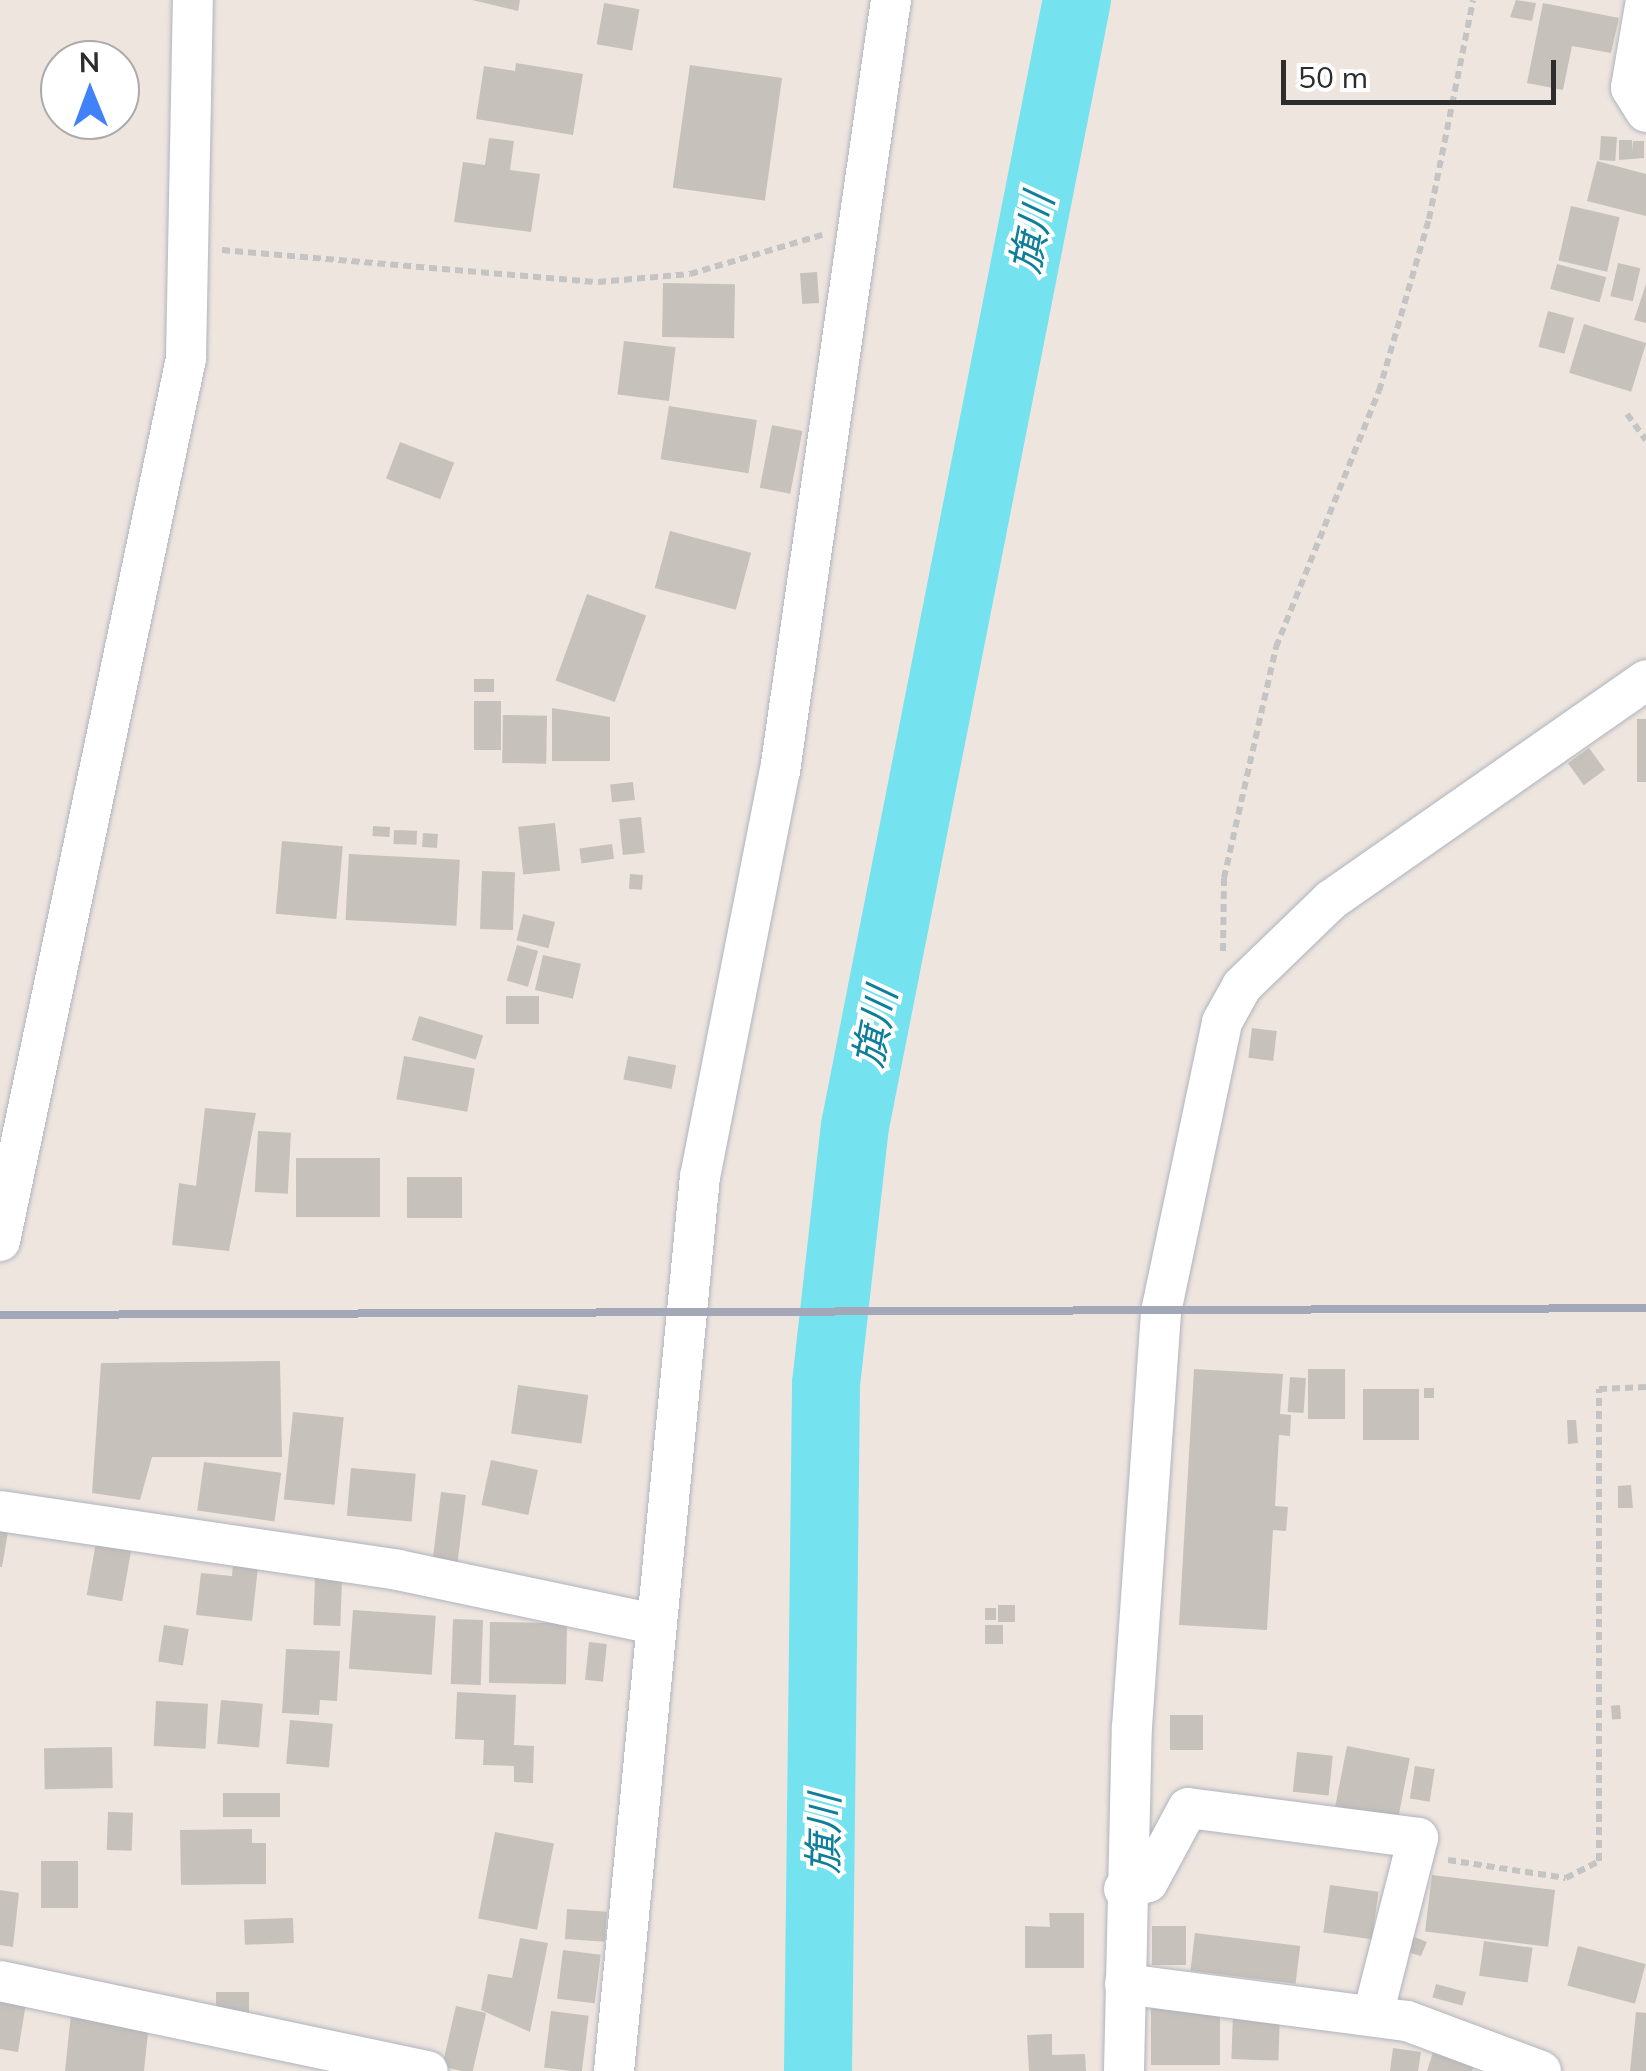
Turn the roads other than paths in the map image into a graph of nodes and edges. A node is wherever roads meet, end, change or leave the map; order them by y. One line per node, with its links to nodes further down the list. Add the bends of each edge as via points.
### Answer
1 (193, 0): 6 (street, via 182,252 186,358)
2 (890, 0): 8 (street, via 780,771 700,1177)
3 (1646, 0): 4 (street, via 1631,88)
4 (1646, 112)
5 (1646, 680): 9 (street, via 1331,900 1242,986 1222,1022 1161,1312)
6 (0, 1241)
7 (0, 1511): 8 (street, via 398,1570)
8 (654, 1624): 15 (street)
9 (1124, 1889): 11 (street); 12 (street, via 1148,1882 1188,1808 1418,1838)
10 (0, 1981): 14 (street)
11 (1124, 1984): 12 (street); 16 (street)
12 (1373, 2015): 13 (street)
13 (1534, 2070)
14 (428, 2071)
15 (614, 2071)
16 (1124, 2071)

